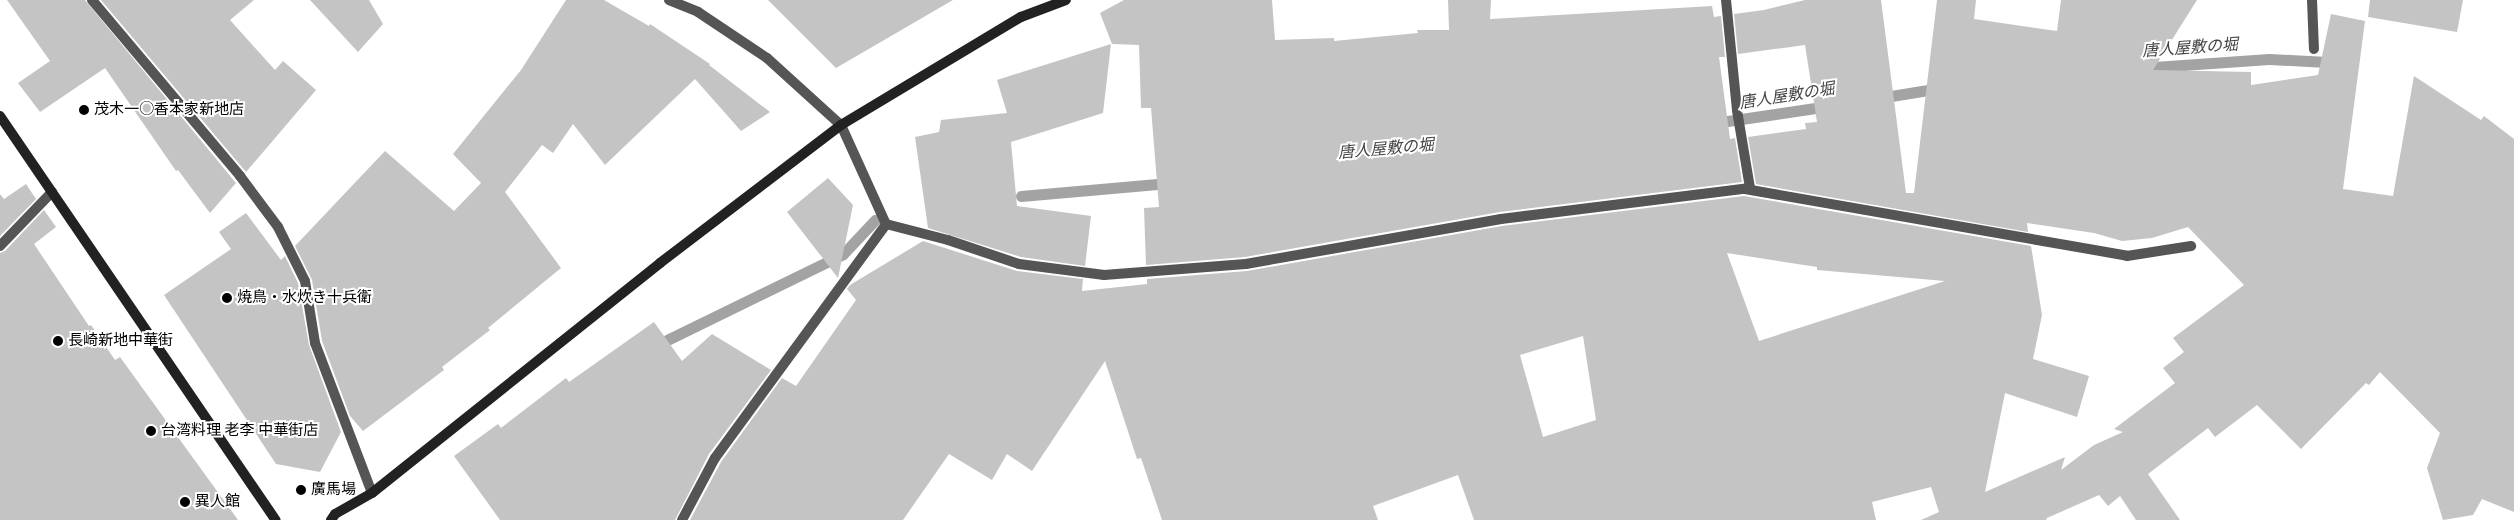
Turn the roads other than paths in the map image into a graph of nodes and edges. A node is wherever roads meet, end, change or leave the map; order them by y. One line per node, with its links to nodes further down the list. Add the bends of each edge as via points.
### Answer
1 (92, 0): 14 (street, via 240,176 278,227 306,281 315,343)
2 (669, 0): 8 (street, via 698,12 767,58)
3 (1066, 0): 8 (street, via 1021,17)
4 (1726, 0): 9 (street, via 1737,110 1750,188)
5 (2312, 0): 6 (street)
6 (2314, 49)
7 (0, 116): 10 (street)
8 (840, 125): 11 (street); 14 (street, via 660,263)
9 (1745, 189): 11 (street, via 1501,219 1246,264 1104,275 1019,264 948,240); 13 (street, via 2127,256)
10 (52, 192): 12 (street); 15 (street)
11 (886, 224): 17 (street, via 715,458)
12 (0, 246)
13 (2191, 246)
14 (372, 493): 16 (street)
15 (276, 520)
16 (331, 520)
17 (682, 520)

